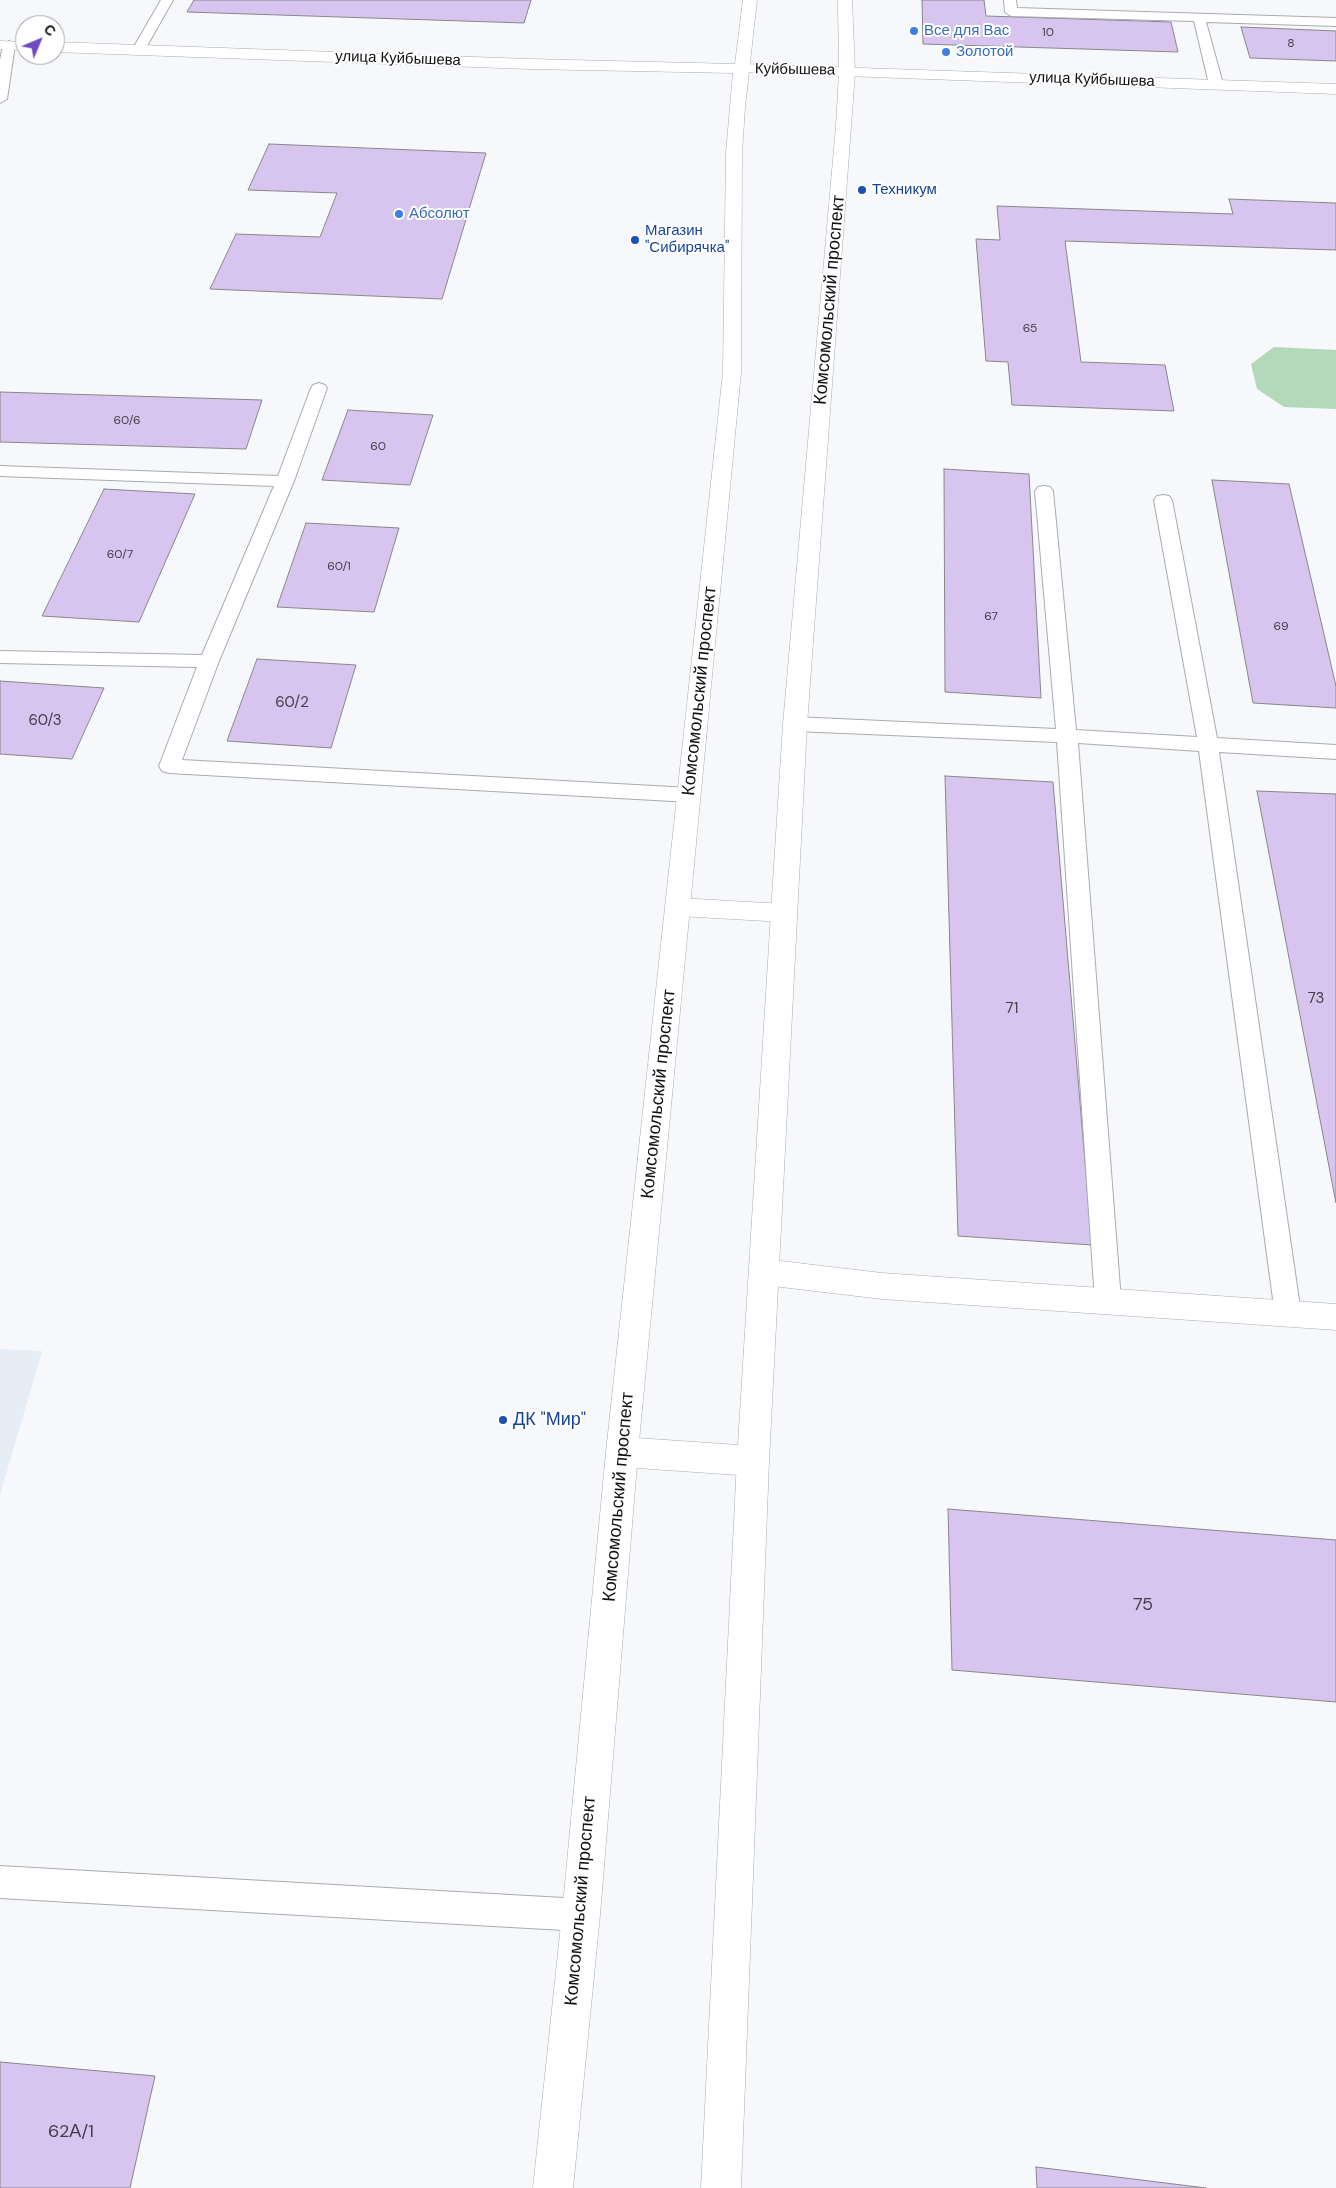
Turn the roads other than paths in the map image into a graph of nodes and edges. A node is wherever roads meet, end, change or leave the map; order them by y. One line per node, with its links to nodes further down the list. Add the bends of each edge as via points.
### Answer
1 (167, 0): 9 (lane)
2 (750, 0): 10 (main road, Комсомольский проспект)
3 (846, 0): 11 (main road, Комсомольский проспект)
4 (1010, 0): 5 (lane, via 1011,12)
5 (1199, 18): 6 (lane); 12 (lane)
6 (1336, 22)
7 (4, 45): 14 (lane)
8 (65, 47): 9 (main road, улица Куйбышева)
9 (138, 50): 10 (main road, улица Куйбышева)
10 (742, 69): 11 (main road, Куйбышева); 26 (main road, Комсомольский проспект, via 734,153 732,372)
11 (847, 72): 12 (main road, улица Куйбышева); 22 (main road, Комсомольский проспект)
12 (1216, 84): 13 (main road, улица Куйбышева)
13 (1336, 89)
14 (0, 100)
15 (319, 388): 17 (lane)
16 (0, 471): 17 (lane)
17 (285, 481): 21 (lane)
18 (1044, 491): 23 (lane)
19 (1163, 500): 24 (lane)
20 (0, 657): 21 (lane)
21 (209, 661): 26 (lane, via 169,766)
22 (795, 724): 23 (lane); 28 (main road, Комсомольский проспект)
23 (1067, 736): 24 (lane); 30 (lane)
24 (1208, 744): 25 (lane); 31 (lane)
25 (1336, 752)
26 (690, 795): 27 (main road, Комсомольский проспект)
27 (679, 907): 28 (main road); 33 (main road, Комсомольский проспект)
28 (784, 913): 29 (main road, Комсомольский проспект)
29 (764, 1272): 30 (main road, via 882,1286); 34 (main road, Комсомольский проспект)
30 (1108, 1302): 31 (main road)
31 (1288, 1314): 32 (main road)
32 (1336, 1317)
33 (622, 1452): 34 (main road); 36 (main road, Комсомольский проспект)
34 (753, 1462): 38 (main road, Комсомольский проспект)
35 (0, 1882): 36 (lane)
36 (581, 1915): 37 (main road, Комсомольский проспект)
37 (553, 2188)
38 (721, 2188)

